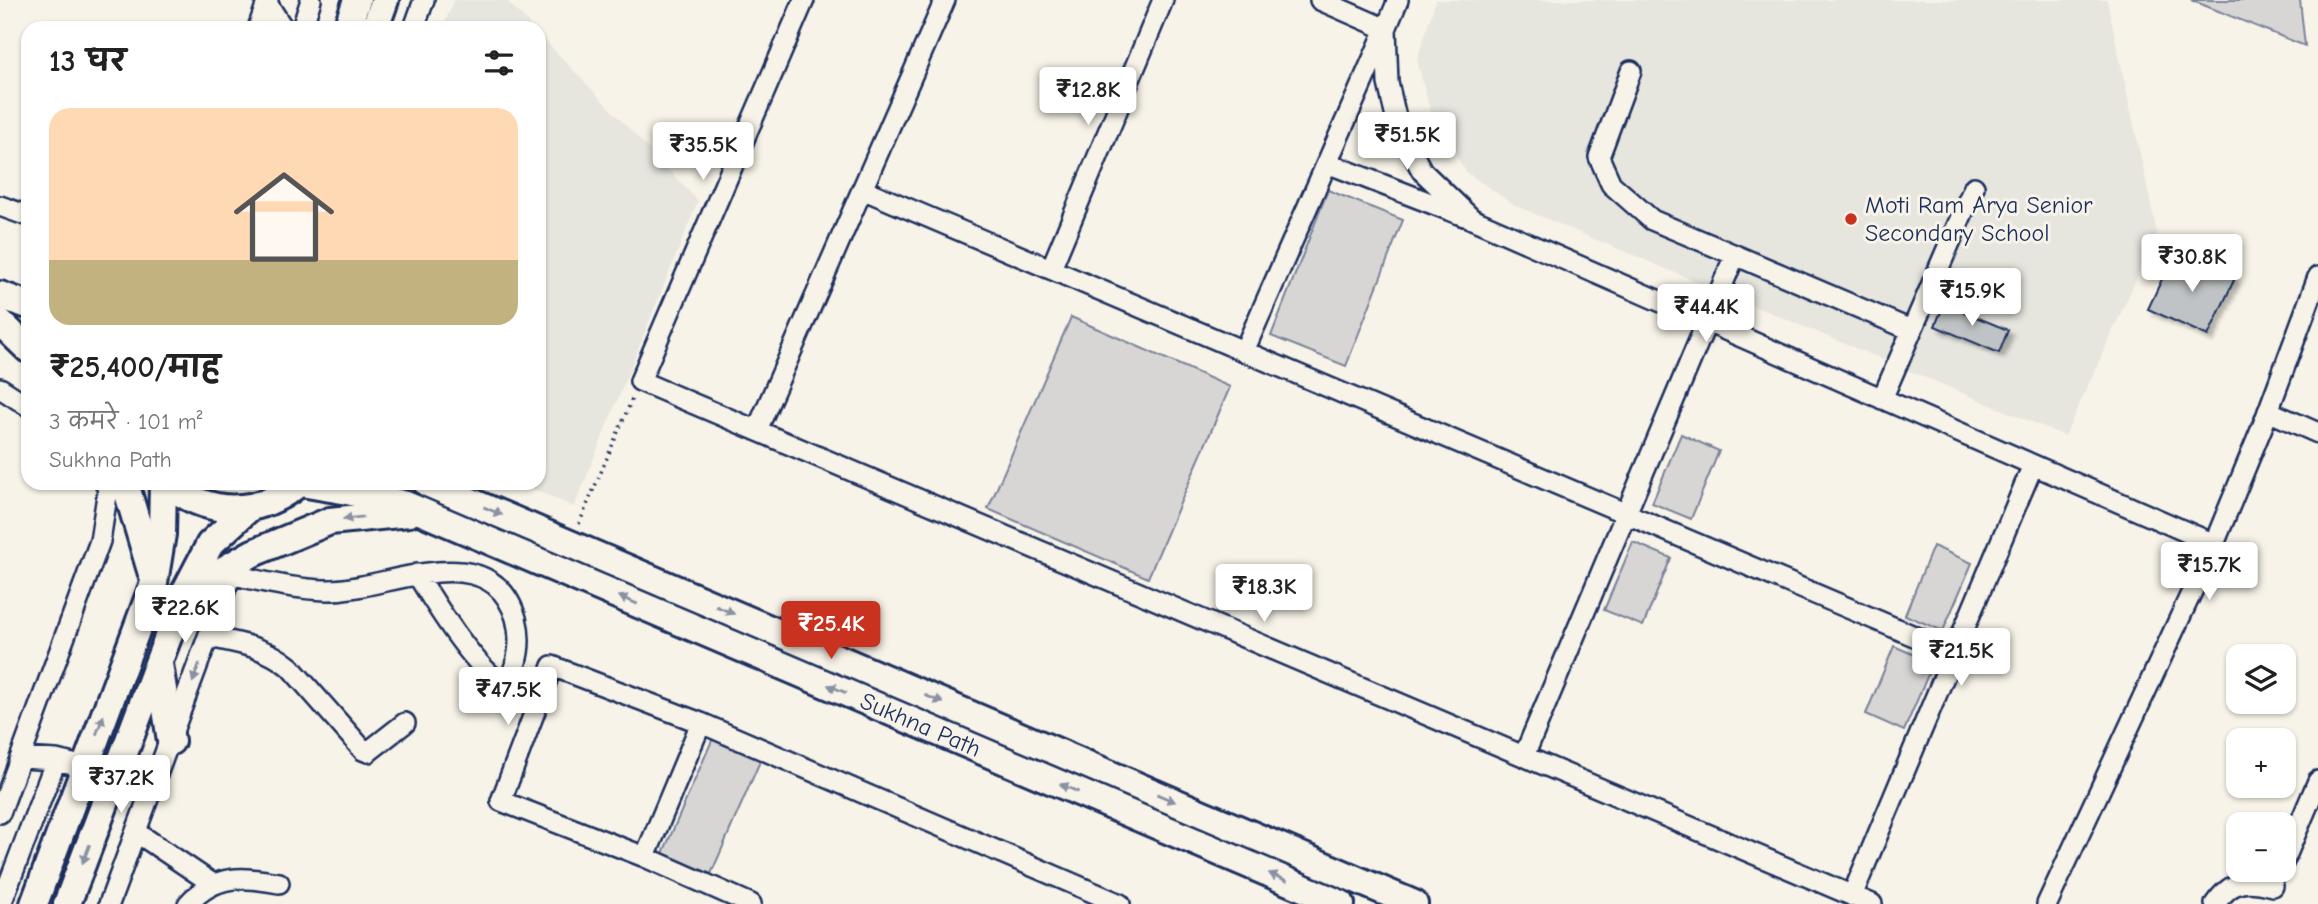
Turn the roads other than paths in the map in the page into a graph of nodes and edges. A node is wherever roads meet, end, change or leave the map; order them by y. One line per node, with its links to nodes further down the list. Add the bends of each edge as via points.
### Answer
1 (311, 0): 13 (street)
2 (357, 0): 14 (main road)
3 (385, 0): 15 (main road)
4 (424, 0): 16 (street)
5 (804, 0): 38 (street, via 640,381)
6 (945, 0): 21 (street)
7 (1163, 0): 26 (street)
8 (1320, 0): 17 (street)
9 (1398, 0): 17 (street)
10 (267, 2): 11 (street); 12 (street)
11 (260, 21)
12 (279, 21)
13 (304, 21)
14 (350, 21)
15 (378, 21)
16 (416, 21)
17 (1386, 29): 19 (street); 24 (street, via 1388,83 1398,126 1422,171)
18 (1631, 71): 25 (street, via 1599,157 1611,184 1652,220)
19 (1327, 163): 24 (street); 33 (street)
20 (1973, 187): 30 (street)
21 (862, 189): 26 (street); 38 (street)
22 (0, 206): 23 (street)
23 (21, 214)
24 (1472, 219): 29 (street)
25 (1735, 255): 29 (street); 30 (street)
26 (1051, 269): 33 (street)
27 (2318, 277): 37 (street)
28 (0, 322): 31 (main road); 32 (main road)
29 (1707, 322): 35 (street); 50 (street)
30 (1911, 330): 35 (street)
31 (21, 332)
32 (21, 342)
33 (1244, 351): 50 (street)
34 (0, 388): 36 (street)
35 (1882, 399): 40 (street)
36 (21, 402)
37 (2268, 411): 39 (street); 51 (street)
38 (757, 430): 62 (street)
39 (2318, 433)
40 (2033, 465): 51 (street); 57 (street)
41 (108, 490): 63 (street, via 100,541)
42 (127, 490): 54 (main road)
43 (165, 490): 54 (main road)
44 (175, 490): 48 (main road, via 209,507)
45 (290, 490): 48 (main road)
46 (342, 490): 49 (main road, Sukhna Path)
47 (443, 490): 84 (main road, Sukhna Path, one-way to 84)
48 (248, 508): 55 (main road, via 210,544)
49 (421, 512): 52 (main road, one-way to 52, via 330,521 253,553); 83 (main road, Sukhna Path, one-way to 49)
50 (1626, 514): 57 (street); 62 (street)
51 (2214, 544): 86 (street)
52 (233, 568): 53 (street, via 257,581 328,590); 55 (main road); 56 (street)
53 (417, 574): 53 (street, via 474,573 490,581 508,600 519,639 518,656 506,684 484,668)
54 (154, 583): 65 (main road, one-way to 54)
55 (185, 592): 58 (main road)
56 (209, 637): 59 (street, via 277,656 363,750 368,752); 61 (street, one-way to 61)
57 (1954, 653): 75 (street)
58 (158, 662): 61 (main road); 78 (main road, one-way to 78)
59 (405, 723)
60 (701, 723): 70 (street); 70 (street, via 552,666 501,801); 74 (street)
61 (171, 741): 68 (street)
62 (1524, 756): 75 (street)
63 (21, 758): 64 (street); 67 (street)
64 (56, 760): 65 (street); 76 (street)
65 (85, 767): 77 (main road)
66 (2318, 781): 69 (street)
67 (0, 813)
68 (136, 832): 72 (street); 79 (street)
69 (2296, 833)
70 (645, 857): 81 (street)
71 (279, 883): 72 (street, via 242,877)
72 (213, 884): 80 (street)
73 (2273, 887): 87 (street, via 2243,882 2225,890)
74 (1076, 895): 82 (street)
75 (1852, 896): 85 (street)
76 (1, 904)
77 (34, 904)
78 (67, 904)
79 (109, 904)
80 (188, 904)
81 (751, 904)
82 (1120, 904)
83 (1341, 904)
84 (1414, 904)
85 (1872, 904)
86 (2047, 904)
87 (2215, 904)

